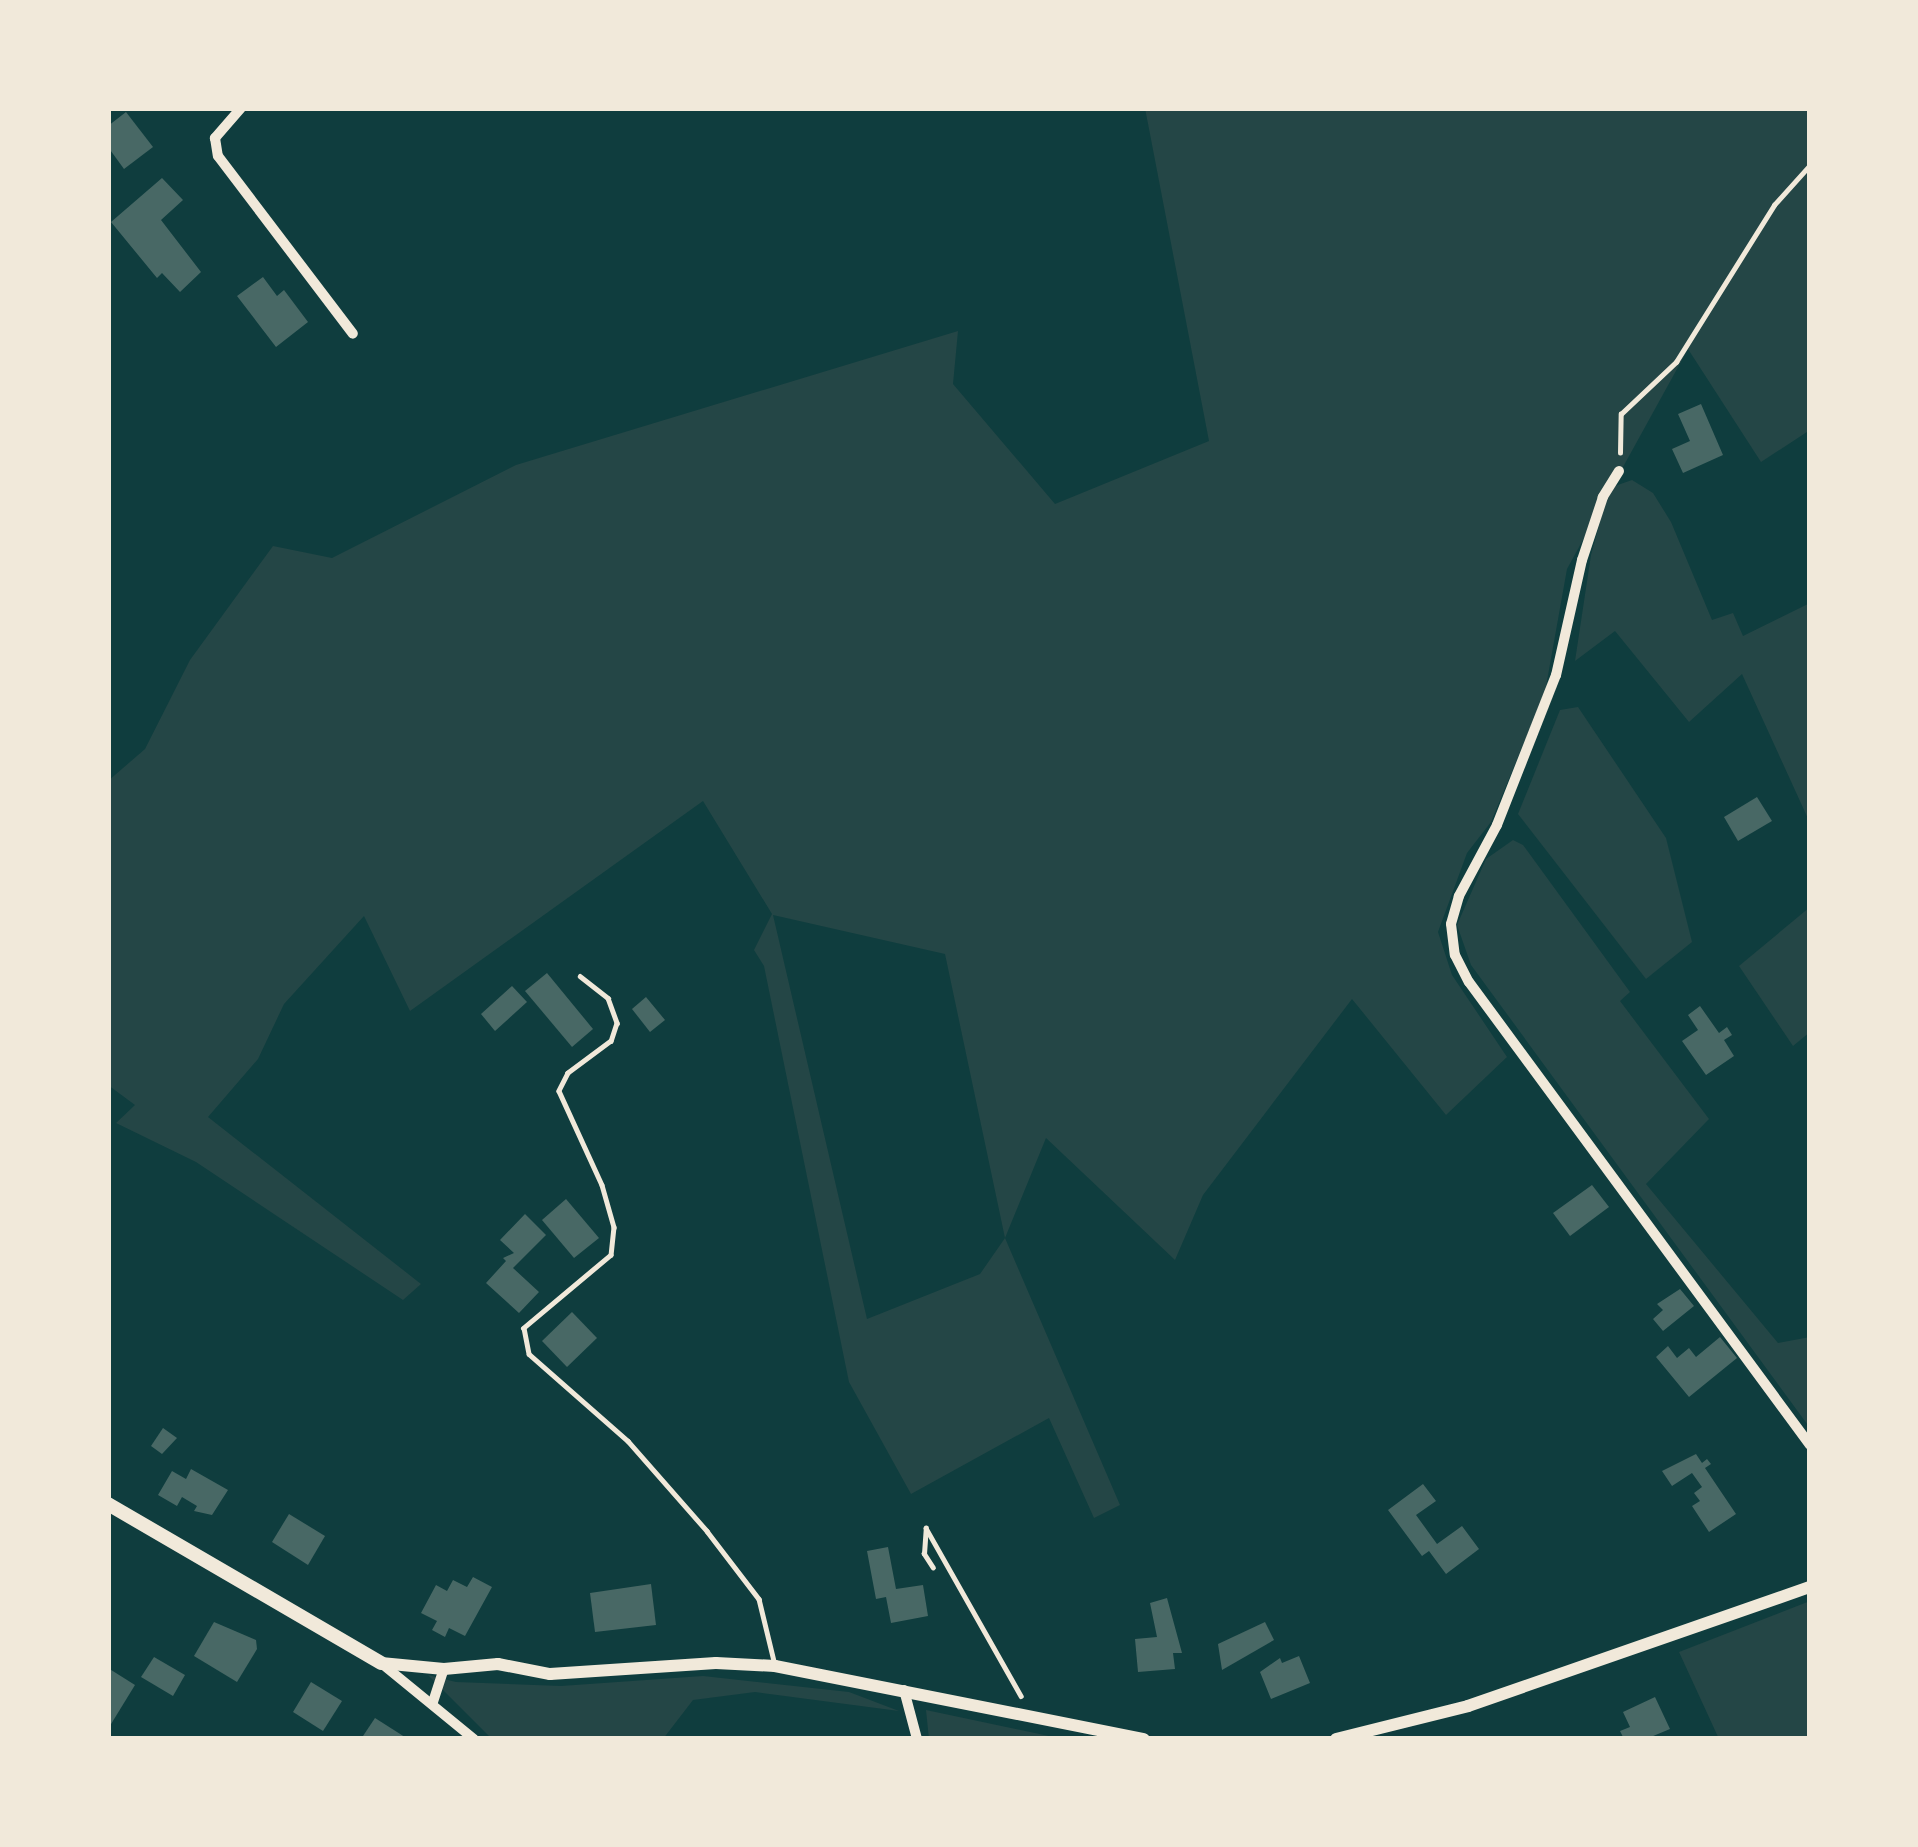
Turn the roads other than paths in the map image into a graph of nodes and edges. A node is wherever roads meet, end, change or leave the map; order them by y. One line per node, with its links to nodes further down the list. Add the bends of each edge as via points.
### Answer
1 (241, 108): 2 (street, via 215,138 218,156)
2 (353, 334)
3 (1619, 471): 5 (street, via 1582,560 1556,675 1459,896 1450,924 1455,955)
4 (580, 976): 9 (lane, via 608,998 617,1023 611,1041 568,1073 559,1091 602,1186 614,1227 611,1255 524,1328 529,1354 628,1441 707,1531 760,1599)
5 (1810, 1445)
6 (108, 1504): 8 (main road)
7 (1810, 1587): 16 (street, via 1468,1706)
8 (381, 1663): 10 (street); 12 (street)
9 (776, 1666): 10 (street); 11 (street)
10 (444, 1669): 12 (street)
11 (904, 1690): 14 (street); 15 (street)
12 (433, 1702): 13 (street)
13 (473, 1739)
14 (916, 1739)
15 (1144, 1739)
16 (1336, 1739)

